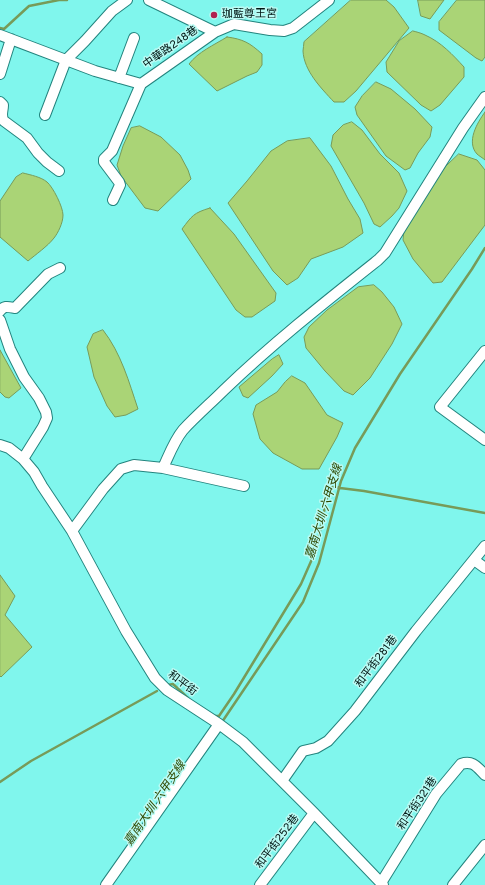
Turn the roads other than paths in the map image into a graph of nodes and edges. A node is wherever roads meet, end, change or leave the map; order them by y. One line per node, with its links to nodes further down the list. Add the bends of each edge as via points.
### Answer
1 (127, 0): 8 (street, via 112,11)
2 (149, 0): 4 (street)
3 (329, 0): 4 (street, 中華路248巷, via 293,28 284,31 234,24)
4 (216, 32): 11 (street, 中華路248巷)
5 (0, 35): 7 (street, 中華路248巷)
6 (134, 38): 10 (street)
7 (11, 39): 8 (street, 中華路248巷); 9 (street)
8 (66, 60): 10 (street, 中華路248巷); 14 (street)
9 (0, 74)
10 (119, 78): 11 (street, 中華路248巷)
11 (141, 84): 16 (street, via 112,151 104,159 120,185)
12 (485, 97): 24 (street, via 385,253 246,369 194,418 175,443)
13 (0, 102): 15 (street, via 3,105 2,119 27,138 38,153)
14 (45, 115)
15 (59, 171)
16 (113, 200)
17 (60, 268): 18 (street, via 48,274 15,308 6,306)
18 (0, 311)
19 (0, 320): 23 (street, via 10,349 24,377 42,402 47,418)
20 (485, 351): 21 (street, via 440,407)
21 (485, 440)
22 (0, 445): 23 (street, 和平街, via 9,448)
23 (23, 459): 26 (street, 和平街)
24 (163, 468): 25 (street); 26 (street, via 134,465 121,469)
25 (244, 486)
26 (72, 531): 30 (street, 和平街, via 126,631 155,678 167,690)
27 (485, 546): 28 (street, 和平街281巷)
28 (474, 560): 29 (street); 32 (street, 和平街281巷, via 342,726 328,741 316,748 303,751)
29 (485, 568)
30 (219, 724): 32 (street, 和平街, via 243,742); 36 (street)
31 (485, 775): 35 (street, 和平街321巷, via 474,764 461,764 436,794)
32 (282, 781): 33 (street, 和平街)
33 (314, 813): 35 (street, 和平街); 37 (street, 和平街252巷)
34 (485, 846): 38 (street)
35 (382, 884)
36 (106, 885)
37 (260, 885)
38 (453, 885)

